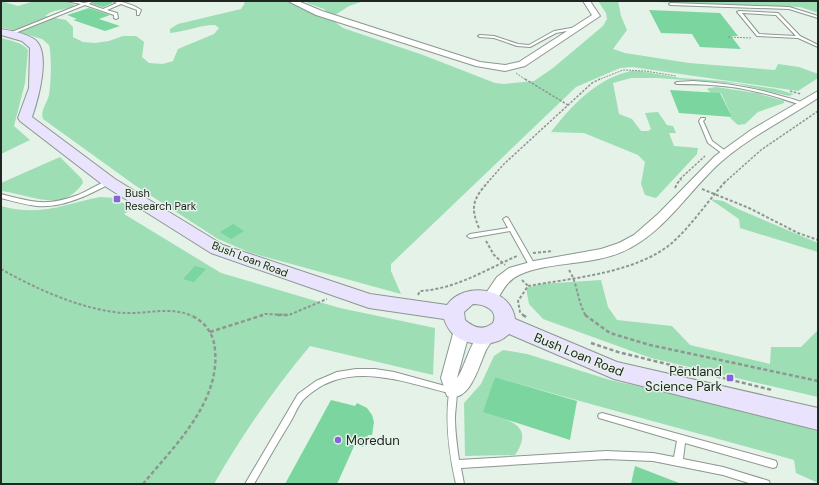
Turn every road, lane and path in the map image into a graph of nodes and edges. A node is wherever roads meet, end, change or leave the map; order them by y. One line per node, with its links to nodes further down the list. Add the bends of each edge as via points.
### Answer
1 (68, 1): 5 (lane)
2 (115, 1): 6 (lane)
3 (291, 1): 12 (street, via 326,15 493,67 505,68 522,64)
4 (586, 1): 12 (street, via 596,16)
5 (88, 2): 8 (lane, via 87,5); 13 (lane)
6 (120, 3): 8 (lane); 9 (lane, via 136,8 139,10)
7 (671, 4): 10 (lane, via 789,8)
8 (103, 10): 11 (lane, via 116,14)
9 (138, 14)
10 (818, 17)
11 (116, 18)
12 (580, 27): 14 (lane, via 555,32 530,46)
13 (5, 33): 27 (street, Bush Loan Road, via 34,43 36,48 35,88 25,118)
14 (480, 36)
15 (799, 37): 15 (lane, via 758,35 739,12 777,14); 16 (lane)
16 (818, 46)
17 (518, 70): 22 (path, via 513,72)
18 (677, 83): 21 (lane, via 715,83 744,87)
19 (580, 94): 22 (path)
20 (818, 94): 21 (street)
21 (802, 104): 25 (street)
22 (568, 105): 34 (path, via 504,164 475,198 474,216)
23 (818, 111): 30 (path, via 743,164)
24 (703, 119): 25 (lane, via 701,121 705,133)
25 (720, 151): 26 (path, via 695,164); 28 (street)
26 (680, 179): 28 (path); 29 (path)
27 (109, 182): 31 (lane, via 74,199 52,204 28,203); 41 (street, Bush Loan Road, via 218,249)
28 (691, 185): 37 (street, via 659,222 638,239 611,251)
29 (674, 188)
30 (713, 194): 36 (path); 40 (path, via 671,244 614,271)
31 (1, 196)
32 (506, 218): 33 (lane)
33 (512, 229): 34 (lane); 38 (lane)
34 (482, 234): 35 (lane); 43 (path, via 494,256 503,263 439,290 420,291)
35 (470, 236)
36 (818, 240)
37 (564, 261): 38 (street); 40 (path)
38 (532, 265): 42 (street, via 508,275 499,282)
39 (1, 269): 47 (path, via 54,294 111,312 171,310 189,314 204,323)
40 (574, 278): 44 (path, via 528,286 518,301 520,312); 49 (path, via 578,300 586,315 610,333 650,345)
41 (341, 291): 43 (street, Bush Loan Road, via 369,301); 47 (path, via 289,315 265,314)
42 (489, 299): 45 (street, via 470,297 462,301 456,306); 46 (street, via 503,309 505,316)
43 (414, 308): 45 (street, Bush Loan Road)
44 (526, 318)
45 (457, 321): 46 (street, via 474,335); 50 (street, via 449,378)
46 (496, 329): 50 (street, via 480,346 465,381); 53 (street, Bush Loan Road, via 614,370)
47 (210, 332): 58 (path, via 214,337 217,352 216,373 205,401 187,431)
48 (584, 341): 51 (path, via 618,352)
49 (818, 381)
50 (454, 391): 56 (lane, via 450,413); 59 (lane, via 365,370 338,374 314,385 301,396)
51 (780, 392)
52 (602, 416): 54 (lane)
53 (818, 419)
54 (681, 439): 55 (lane); 57 (lane)
55 (678, 461): 56 (lane, via 606,455); 61 (lane)
56 (456, 464): 60 (lane)
57 (773, 464)
58 (143, 484)
59 (249, 484)
60 (460, 484)
61 (766, 484)

